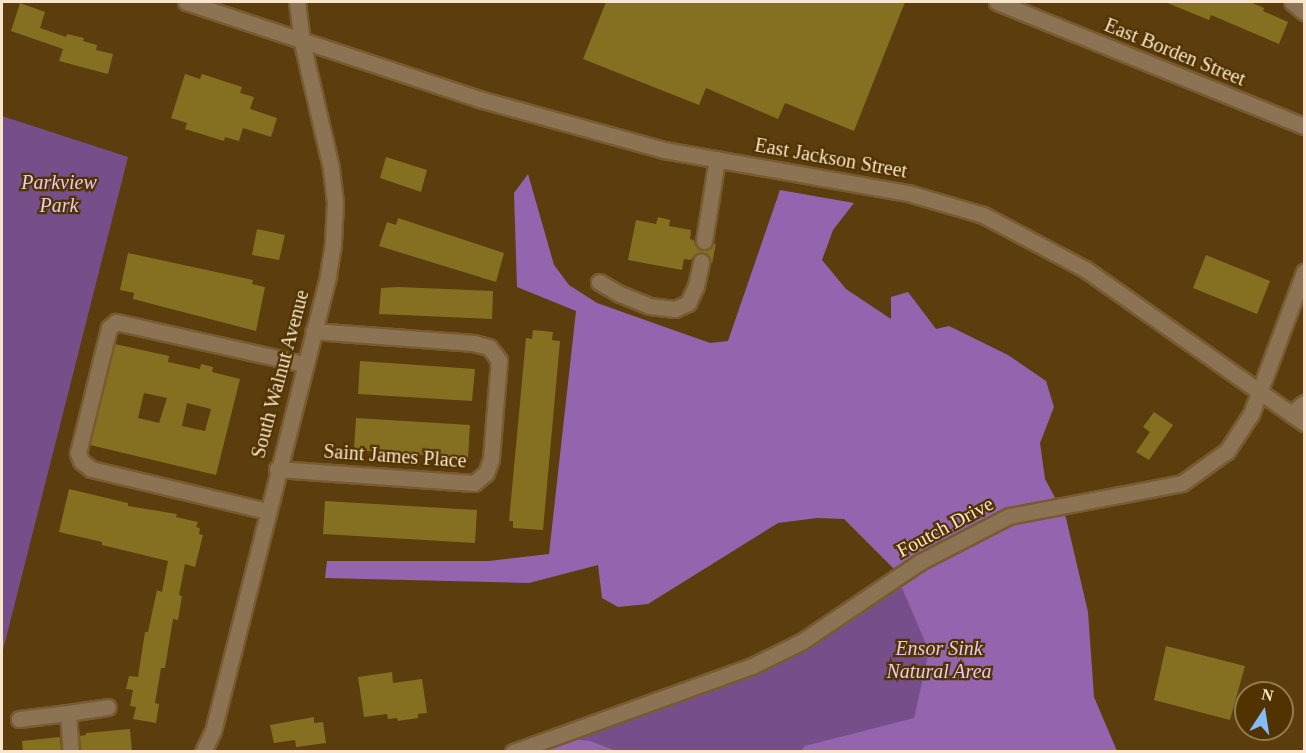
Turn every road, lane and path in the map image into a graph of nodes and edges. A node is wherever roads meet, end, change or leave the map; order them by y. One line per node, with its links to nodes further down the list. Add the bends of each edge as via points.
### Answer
1 (186, 2): 7 (street, East Jackson Street)
2 (297, 2): 7 (street, South Walnut Avenue)
3 (997, 2): 5 (street, East Borden Street)
4 (1292, 2): 6 (street)
5 (1017, 5): 8 (street, East Borden Street)
6 (1305, 12)
7 (302, 42): 9 (street, East Jackson Street, via 542,117 664,150); 14 (street, South Walnut Avenue, via 335,201 328,275)
8 (1305, 126)
9 (717, 159): 10 (street); 16 (street, East Jackson Street, via 908,193 983,215 1085,269)
10 (704, 242)
11 (701, 262): 13 (street, via 688,303 675,309 650,306)
12 (1305, 272): 16 (street, Foutch Drive)
13 (599, 282)
14 (313, 331): 15 (street, South Walnut Avenue); 20 (street, Saint James Place, via 489,347 500,360 491,459 486,473 474,483)
15 (304, 364): 20 (street, South Walnut Avenue); 21 (street, via 128,323 116,322 109,328 78,453 81,462 91,469)
16 (1259, 391): 18 (street, East Jackson Street); 27 (street, Foutch Drive, via 1251,414 1227,451 1182,483 1009,516 920,562 801,642 752,666)
17 (1305, 403): 18 (street)
18 (1291, 414): 19 (street, East Jackson Street)
19 (1305, 423)
20 (277, 469): 21 (street, South Walnut Avenue)
21 (267, 511): 26 (street, South Walnut Avenue, via 213,730)
22 (108, 707): 23 (street)
23 (68, 712): 24 (street); 25 (street)
24 (19, 719)
25 (71, 752)
26 (204, 752)
27 (513, 752)

